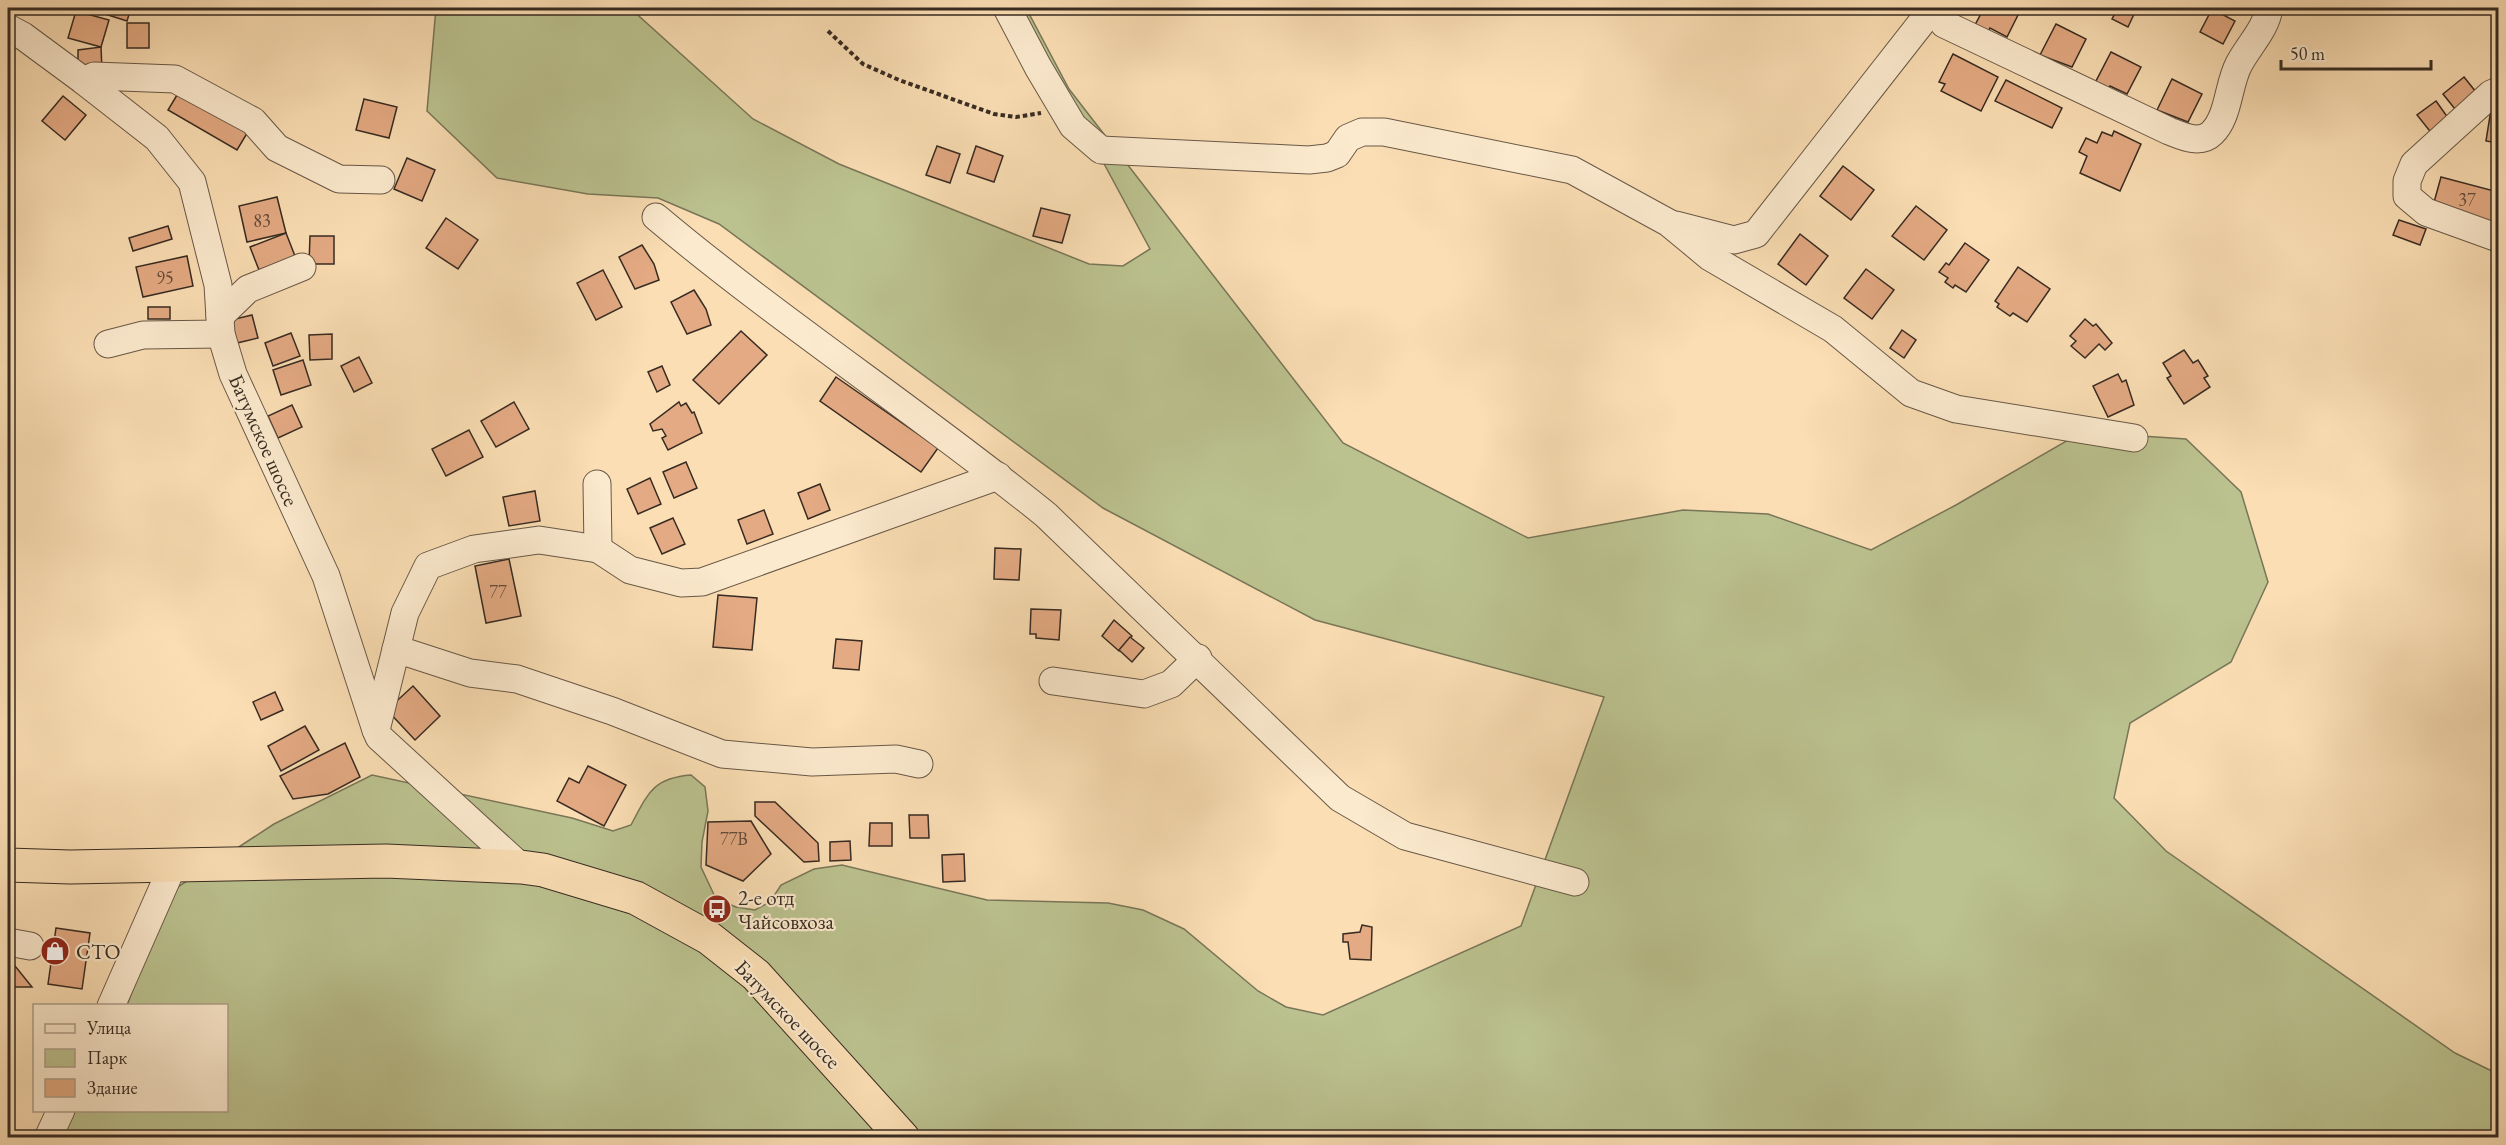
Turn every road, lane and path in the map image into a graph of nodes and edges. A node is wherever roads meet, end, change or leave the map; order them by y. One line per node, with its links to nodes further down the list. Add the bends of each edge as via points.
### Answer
1 (1007, 8): 8 (street)
2 (2269, 8): 3 (street, via 2268,18 2238,65 2220,122 2212,134 2201,139 2169,131)
3 (1938, 16): 11 (street, via 1756,234 1734,240)
4 (8, 28): 6 (street, Батумское шоссе)
5 (828, 31): 8 (path, via 863,64 994,114 1016,117)
6 (84, 81): 9 (street, via 94,76 175,79 253,121 277,148 339,179); 14 (street, Батумское шоссе, via 157,138 192,182 218,285)
7 (2499, 92): 12 (street, via 2491,94 2414,164 2407,181 2408,196 2426,212)
8 (1064, 110): 11 (street, via 1073,126 1101,150 1309,160 1337,154 1348,138 1362,132 1396,134 1572,170)
9 (381, 180)
10 (656, 217): 17 (street, via 716,268)
11 (1669, 223): 16 (street, via 1710,257 1833,329 1911,393 1956,409)
12 (2499, 238)
13 (302, 267): 14 (street, via 248,289)
14 (220, 325): 15 (street, via 143,335); 23 (street, Батумское шоссе, via 233,374 326,576)
15 (108, 344)
16 (2134, 438)
17 (998, 476): 19 (street, via 702,582 681,583 630,570); 21 (street, via 1046,515)
18 (597, 484): 19 (street)
19 (598, 549): 20 (street, via 539,540 474,549 428,566 405,613)
20 (396, 649): 23 (street); 24 (street, via 470,673 517,679 722,754 812,762 896,759)
21 (1198, 658): 22 (street, via 1171,684 1144,694); 28 (street, via 1340,798 1405,836)
22 (1053, 681)
23 (376, 730): 27 (street, Батумское шоссе, via 454,808)
24 (919, 764)
25 (8, 865): 26 (highway, Батумское шоссе)
26 (173, 865): 27 (highway, Батумское шоссе, via 386,861); 29 (street)
27 (521, 867): 32 (highway, Батумское шоссе, via 636,898 709,938 756,975)
28 (1575, 882)
29 (111, 1004)
30 (60, 1112): 31 (street)
31 (48, 1137)
32 (903, 1137)

